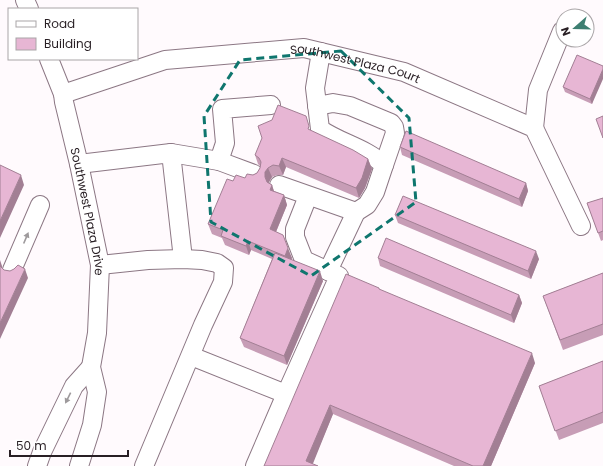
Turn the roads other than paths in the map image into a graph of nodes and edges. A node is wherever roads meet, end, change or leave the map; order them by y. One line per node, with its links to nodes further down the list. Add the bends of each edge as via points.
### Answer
1 (555, 48): 7 (street, via 538,90)
2 (321, 52): 4 (street, Southwest Plaza Court, via 304,48 165,60); 6 (street, via 315,88); 7 (street, Southwest Plaza Court, via 404,72)
3 (49, 60): 4 (street, Southwest Plaza Drive)
4 (63, 94): 10 (street, Southwest Plaza Drive)
5 (271, 105): 9 (street, via 222,109 225,143)
6 (317, 106): 11 (street, via 320,128 329,135 376,157); 11 (street, via 333,103 350,106 391,123 395,134)
7 (534, 128): 17 (street)
8 (171, 153): 9 (street); 10 (street); 18 (street)
9 (219, 161): 12 (street)
10 (79, 164): 19 (street, Southwest Plaza Drive)
11 (384, 165): 16 (street, via 375,192 367,205)
12 (254, 174)
13 (279, 185): 14 (street)
14 (308, 196): 16 (street); 21 (street, via 295,229 295,237 304,260)
15 (40, 205): 20 (street, one-way to 15)
16 (356, 212): 21 (street)
17 (581, 226)
18 (183, 259): 19 (street); 22 (street, via 217,263 224,268 223,282)
19 (100, 265): 23 (street, Southwest Plaza Drive, via 97,332)
20 (12, 270)
21 (328, 271): 24 (street, via 339,276)
22 (191, 356): 24 (street); 27 (street)
23 (91, 367): 25 (street, one-way to 25, via 74,386); 26 (street, Southwest Plaza Drive, via 97,392 92,425)
24 (286, 394): 28 (street)
25 (37, 466)
26 (79, 466)
27 (144, 466)
28 (254, 466)

